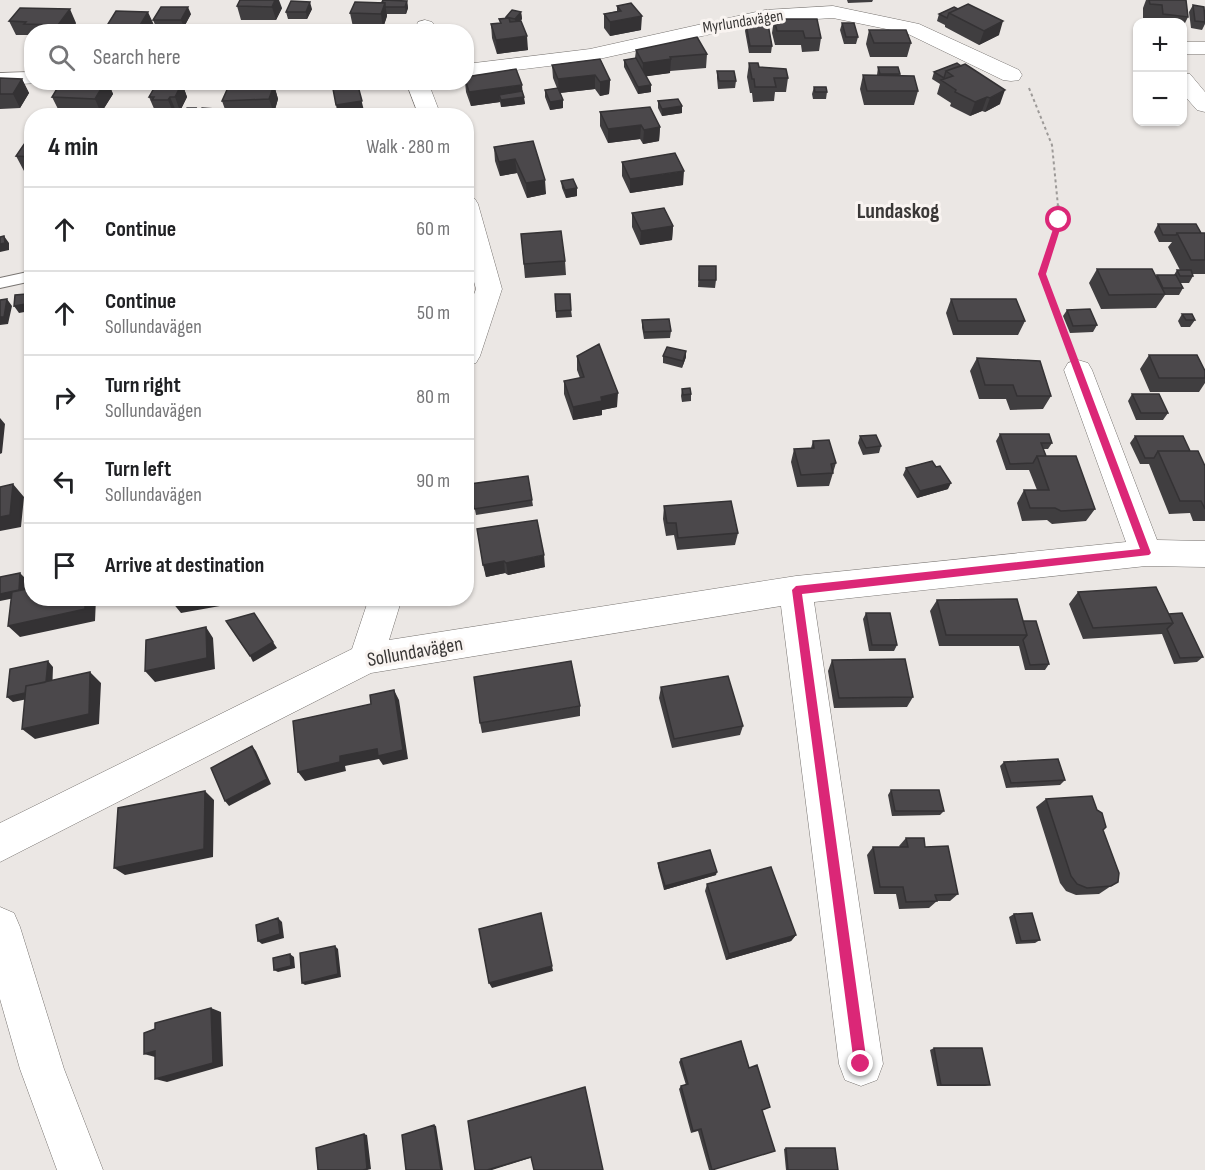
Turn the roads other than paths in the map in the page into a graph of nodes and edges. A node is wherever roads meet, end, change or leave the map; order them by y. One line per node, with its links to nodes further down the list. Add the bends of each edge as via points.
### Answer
1 (1187, 48): 2 (street)
2 (1205, 48)
3 (474, 69): 4 (street, Myrlundavägen, via 590,55 765,16 833,12 912,28)
4 (1011, 75)
5 (24, 78): 6 (street)
6 (0, 79)
7 (1187, 85): 9 (street)
8 (420, 90): 10 (street)
9 (1205, 105)
10 (427, 108)
11 (474, 234): 14 (street, via 489,289)
12 (24, 278): 13 (lane)
13 (0, 283)
14 (474, 333)
15 (1078, 370): 16 (street)
16 (1146, 553): 17 (street, Sollundavägen); 18 (street, Sollundavägen)
17 (1205, 554)
18 (796, 590): 20 (street, Sollundavägen); 23 (street)
19 (383, 606): 20 (street)
20 (366, 659): 21 (street, Sollundavägen)
21 (0, 843)
22 (0, 927): 24 (street, via 42,1069)
23 (861, 1064)
24 (80, 1170)

